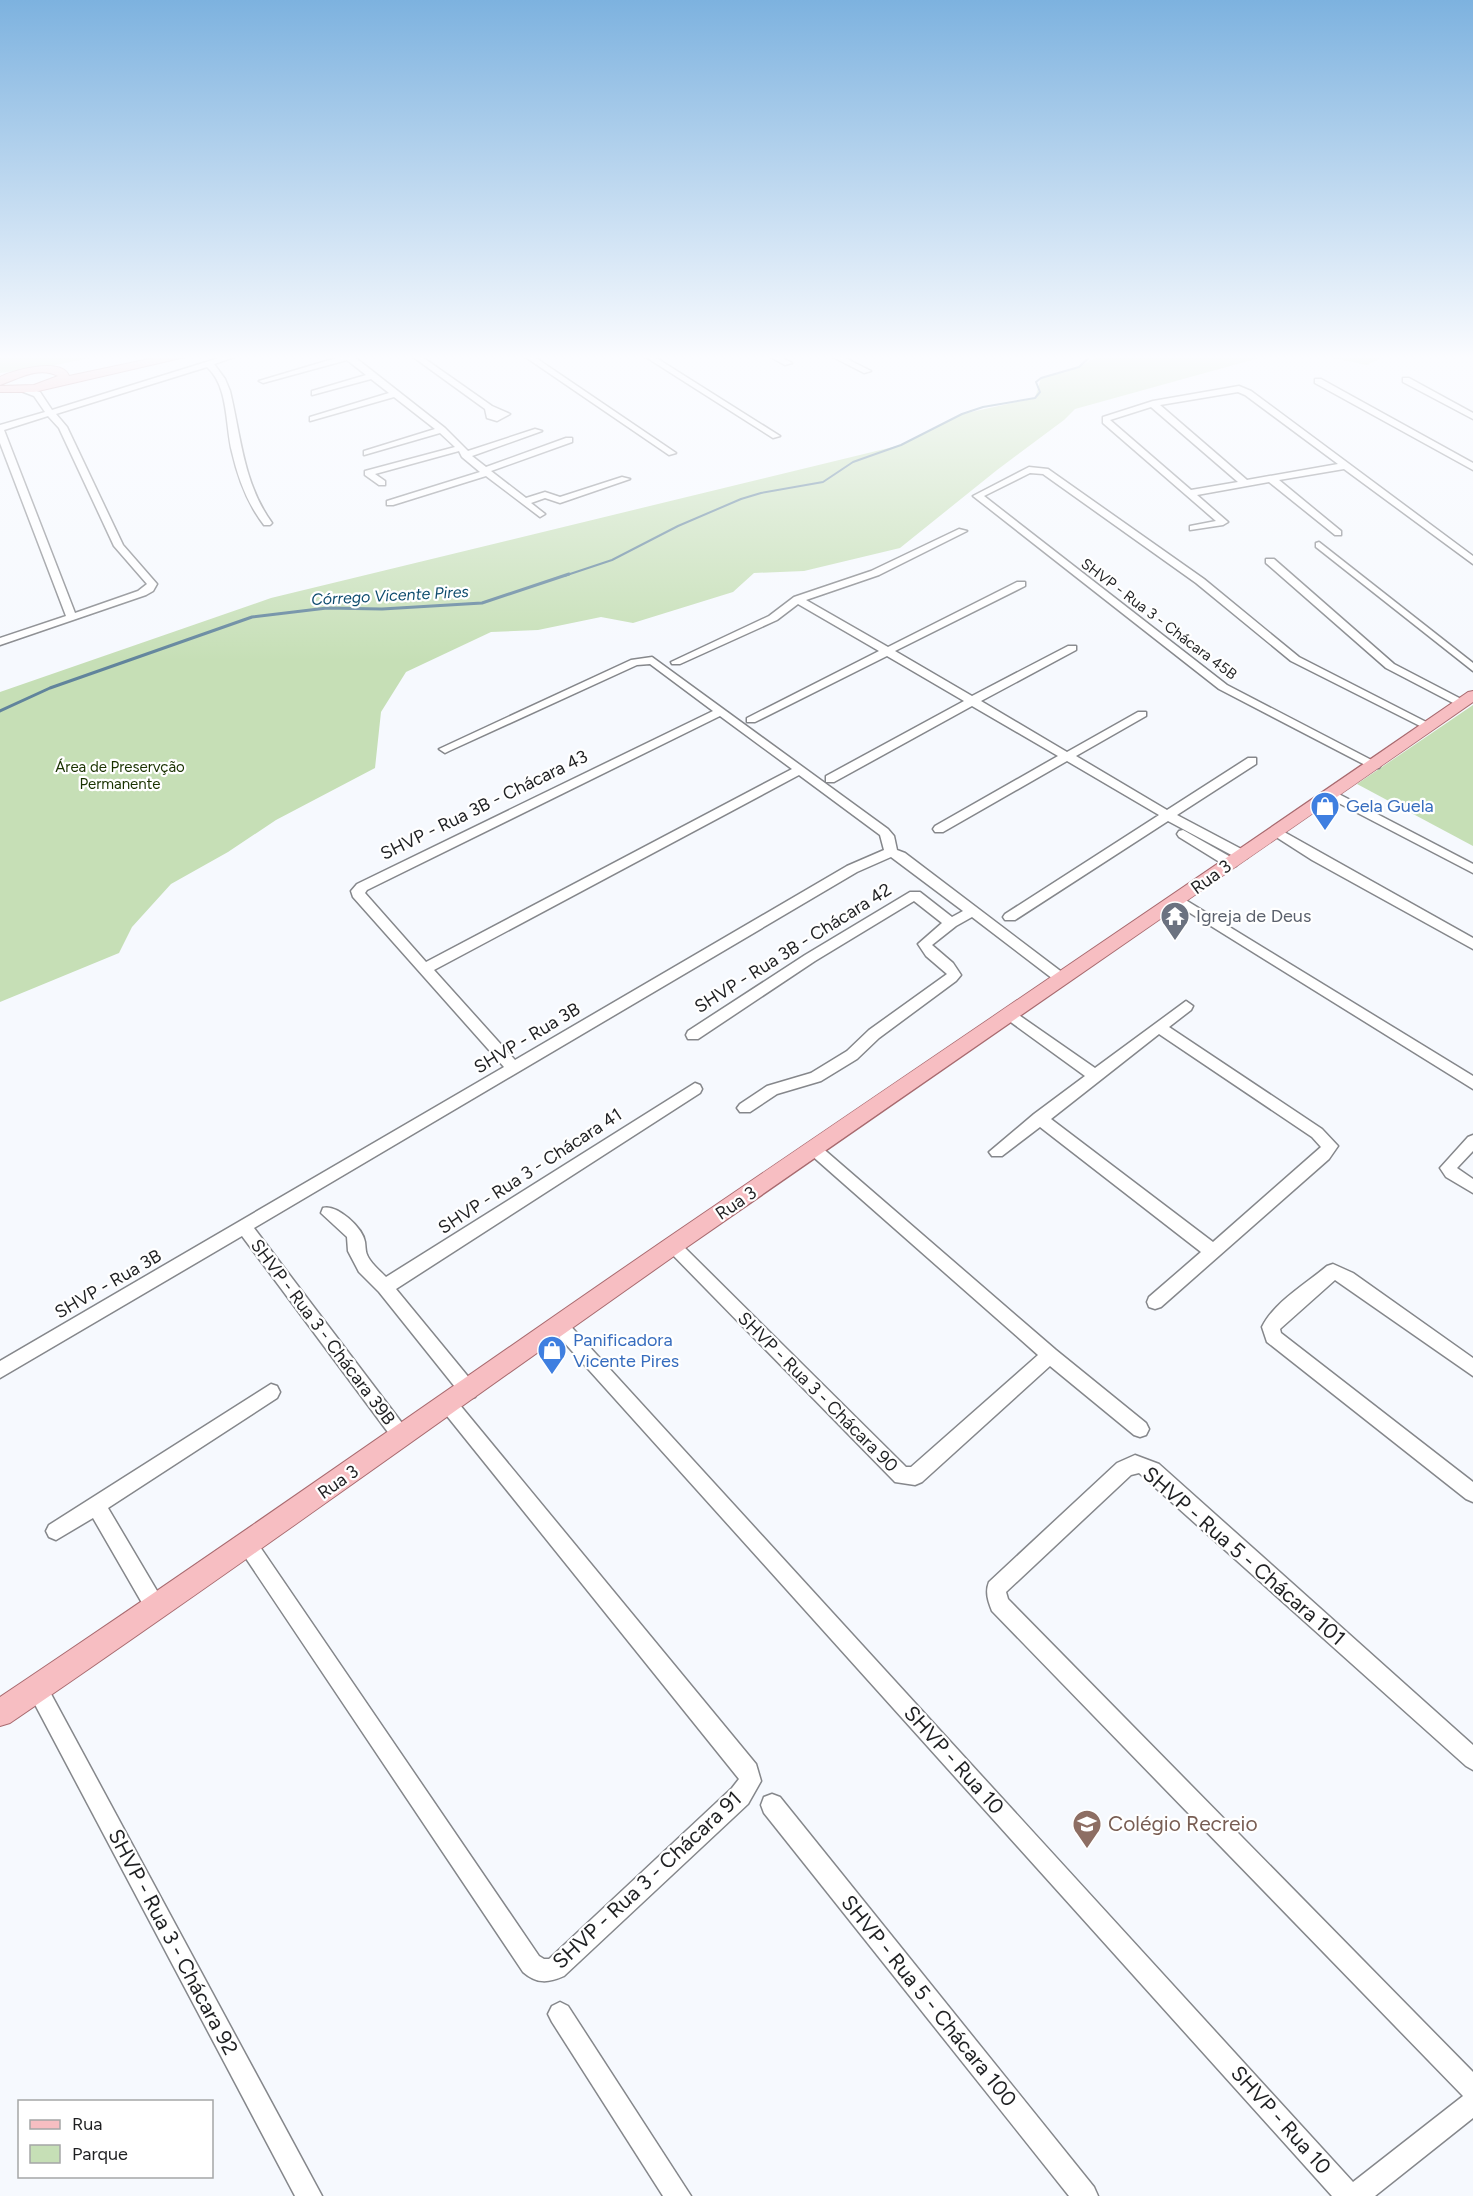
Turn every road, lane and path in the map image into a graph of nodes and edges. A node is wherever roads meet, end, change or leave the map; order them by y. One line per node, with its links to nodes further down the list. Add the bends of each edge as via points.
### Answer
1 (10, 456): 31 (street)
2 (77, 456): 31 (street, via 119,546 152,584 142,593)
3 (238, 456): 22 (street, via 251,498)
4 (439, 456): 17 (street, via 368,473)
5 (468, 456): 13 (street)
6 (526, 456): 13 (street)
7 (1147, 456): 18 (street)
8 (1214, 456): 16 (street)
9 (1331, 456): 11 (street)
10 (1454, 456): 12 (street)
11 (1344, 466): 14 (street); 28 (street)
12 (1473, 467)
13 (485, 472): 19 (street); 20 (street)
14 (1270, 478): 16 (street); 25 (street)
15 (624, 479): 19 (street, via 560,500 545,495)
16 (1244, 482): 18 (street)
17 (382, 483)
18 (1190, 493): 23 (street, via 1223,522)
19 (524, 502): 21 (street)
20 (390, 503)
21 (540, 514)
22 (267, 523)
23 (1193, 528)
24 (962, 531): 30 (street, via 874,573)
25 (1338, 533)
26 (1319, 545): 36 (street)
27 (1270, 561): 37 (street, via 1390,666)
28 (1473, 561)
29 (1020, 584): 34 (street)
30 (794, 601): 34 (street); 35 (street, via 773,618)
31 (72, 618): 32 (street)
32 (0, 642)
33 (1072, 648): 38 (street)
34 (883, 653): 38 (street); 41 (street)
35 (676, 662)
36 (1473, 668)
37 (1467, 699): 42 (main road, Rua 3)
38 (969, 703): 44 (street); 48 (street)
39 (722, 711): 43 (street, via 657,662 646,659); 47 (street); 63 (street, SHVP - Rua 3B - Chácara 43, via 362,887 358,894)
40 (1142, 714): 44 (street)
41 (752, 720)
42 (1428, 726): 46 (main road, Rua 3); 46 (street, SHVP - Rua 3 - Chácara 45B, via 1295,659 1200,581 1045,471 1029,470 978,496 1218,684)
43 (445, 749)
44 (1062, 758): 50 (street); 51 (street)
45 (1252, 761): 50 (street)
46 (1375, 765): 49 (main road, Rua 3)
47 (800, 770): 53 (street, via 884,832); 63 (street)
48 (830, 779)
49 (1331, 794): 52 (main road, Rua 3); 55 (street)
50 (1163, 817): 54 (street); 60 (street)
51 (939, 829)
52 (1277, 832): 54 (main road, Rua 3); 62 (street)
53 (891, 852): 56 (street); 69 (street, SHVP - Rua 3B, via 852,869)
54 (1237, 859): 58 (main road, Rua 3)
55 (1473, 869)
56 (935, 883): 57 (street, SHVP - Rua 3B - Chácara 42); 59 (street)
57 (915, 895): 61 (street, SHVP - Rua 3B - Chácara 42); 68 (street, SHVP - Rua 3B - Chácara 42)
58 (1179, 900): 64 (main road, Rua 3); 71 (street)
59 (971, 912): 61 (street); 64 (street)
60 (1010, 917)
61 (951, 923): 73 (street, via 926,941 925,946 952,969 951,978 874,1034 852,1055 816,1077 772,1090)
62 (1473, 944)
63 (424, 969): 69 (street, SHVP - Rua 3B - Chácara 43)
64 (1062, 979): 66 (main road, Rua 3)
65 (1186, 1006): 67 (street)
66 (1008, 1015): 70 (street); 76 (main road, Rua 3)
67 (1159, 1027): 70 (street); 82 (street, via 1317,1133 1330,1146)
68 (693, 1035)
69 (514, 1069): 80 (street, SHVP - Rua 3B)
70 (1095, 1076): 74 (street)
71 (1473, 1083)
72 (695, 1089): 83 (street, SHVP - Rua 3 - Chácara 41)
73 (745, 1108)
74 (1039, 1118): 77 (street); 82 (street)
75 (1473, 1141): 78 (street, via 1448,1167)
76 (815, 1150): 81 (main road, Rua 3); 86 (street)
77 (997, 1152)
78 (1473, 1187)
79 (329, 1213): 83 (street, via 353,1233 358,1256)
80 (244, 1227): 88 (street, SHVP - Rua 3B); 93 (street, SHVP - Rua 3 - Chácara 39B)
81 (672, 1246): 85 (main road, Rua 3); 86 (street, SHVP - Rua 3 - Chácara 90, via 907,1478 915,1476)
82 (1212, 1251): 84 (street)
83 (385, 1287): 89 (street)
84 (1155, 1302)
85 (559, 1325): 89 (main road, Rua 3); 109 (street, SHVP - Rua 10)
86 (1050, 1355): 92 (street)
87 (1473, 1368): 94 (street, via 1333,1271 1271,1327 1273,1336 1283,1345)
88 (0, 1370)
89 (469, 1390): 91 (main road, Rua 3)
90 (271, 1392): 95 (street)
91 (449, 1405): 93 (main road, Rua 3); 97 (street, SHVP - Rua 3 - Chácara 91, via 747,1772 750,1781 740,1797 556,1968 539,1971 531,1964)
92 (1140, 1429)
93 (402, 1437): 97 (main road, Rua 3)
94 (1473, 1493)
95 (96, 1505): 96 (street); 98 (street)
96 (56, 1531)
97 (247, 1545): 98 (main road, Rua 3)
98 (156, 1608): 99 (main road, Rua 3)
99 (37, 1688): 100 (main road, Rua 3); 106 (street, SHVP - Rua 3 - Chácara 92)
100 (0, 1713)
101 (1473, 1759): 104 (street, SHVP - Rua 5 - Chácara 101, via 1141,1464 1124,1468 996,1589 999,1604)
102 (772, 1805): 108 (street, SHVP - Rua 5 - Chácara 100)
103 (560, 2014): 107 (street)
104 (1473, 2089)
105 (1473, 2103): 110 (street)
106 (309, 2196)
107 (678, 2196)
108 (1085, 2196)
109 (1349, 2196)
110 (1355, 2196)

